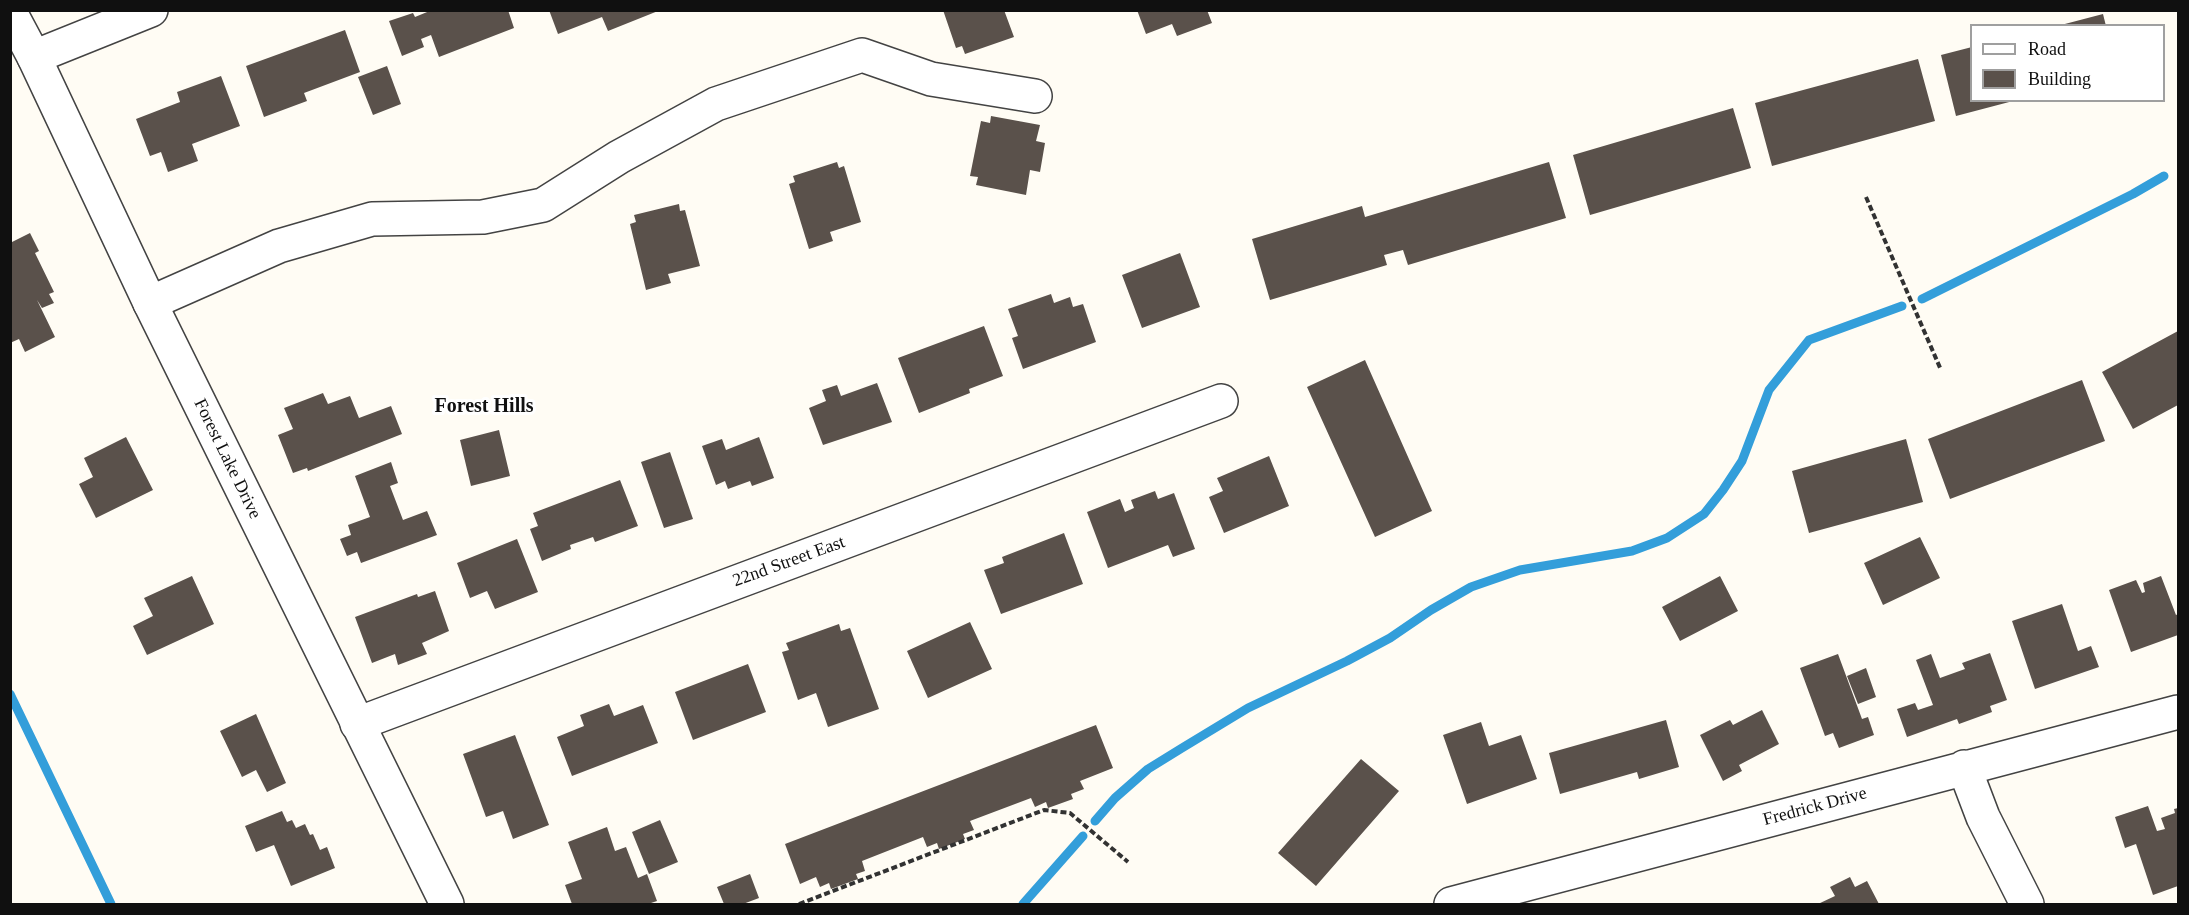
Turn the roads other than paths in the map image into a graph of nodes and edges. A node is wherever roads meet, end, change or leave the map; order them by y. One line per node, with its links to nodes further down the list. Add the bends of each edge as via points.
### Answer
1 (151, 10): 3 (street)
2 (10, 12): 3 (street, Forest Lake Drive)
3 (34, 57): 5 (street, Forest Lake Drive)
4 (1035, 96): 5 (street, via 931,79 862,55 717,104 619,157 543,205 483,217 372,219 279,246)
5 (150, 303): 8 (street, Forest Lake Drive)
6 (1221, 401): 8 (street, 22nd Street East)
7 (2178, 712): 9 (street, Fredrick Drive)
8 (357, 724): 10 (street, Forest Lake Drive)
9 (1964, 767): 11 (street, Fredrick Drive); 12 (street, via 1983,817)
10 (447, 904)
11 (1451, 904)
12 (2027, 904)

